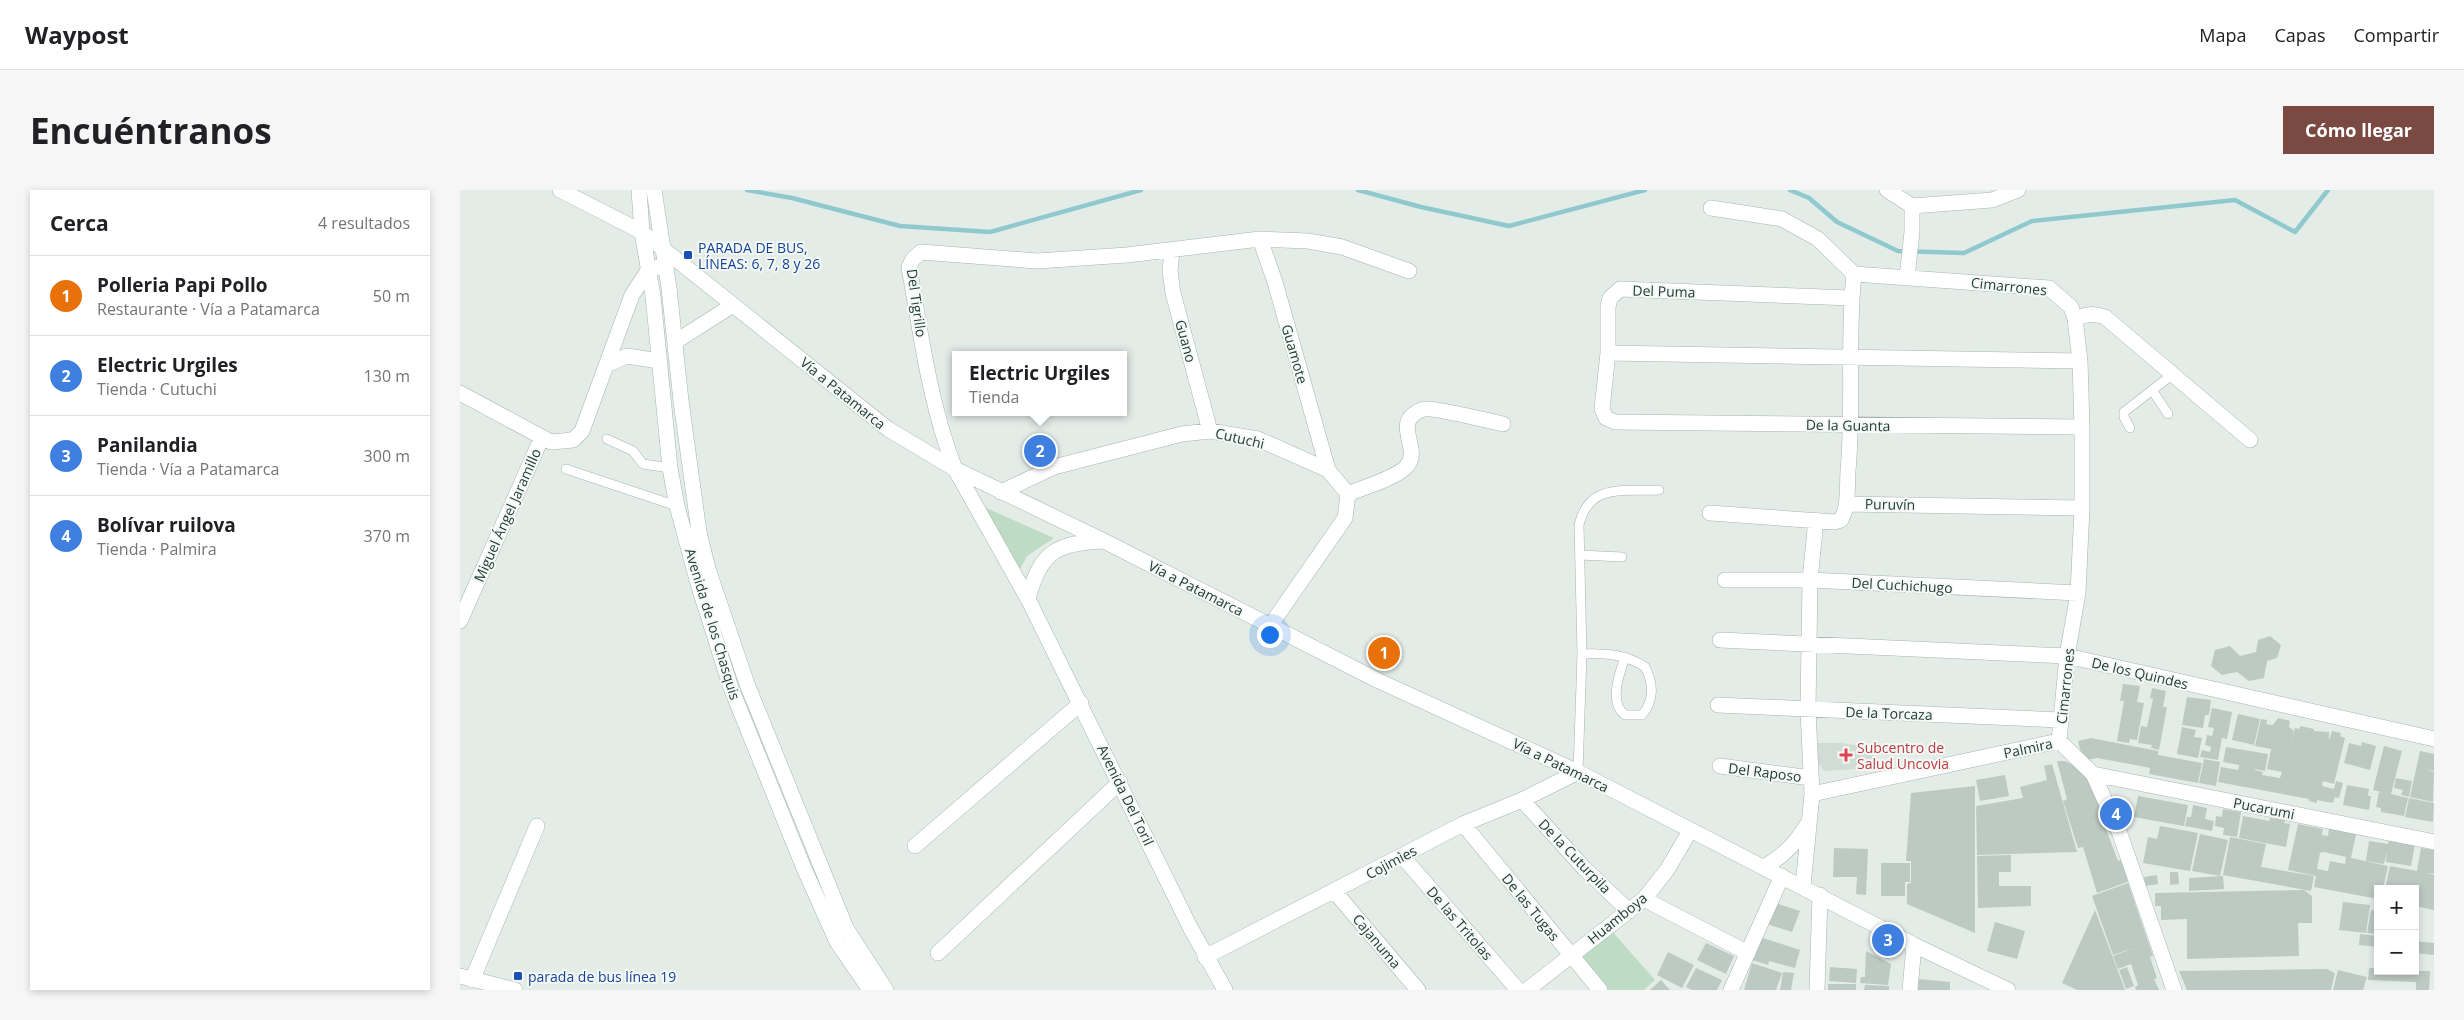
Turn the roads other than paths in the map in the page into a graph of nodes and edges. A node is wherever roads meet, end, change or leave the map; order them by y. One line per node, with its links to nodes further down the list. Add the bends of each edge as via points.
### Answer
1 (560, 190): 7 (street, Vía a Patamarca)
2 (1887, 190): 5 (street)
3 (2018, 190): 5 (street, via 1992,200)
4 (647, 192): 7 (street, Avenida de los Chasquis); 9 (street, Avenida de los Chasquis)
5 (1912, 206): 15 (street)
6 (1711, 208): 14 (street, via 1782,219 1818,239)
7 (642, 232): 9 (street, Vía a Patamarca); 12 (street, Avenida de los Chasquis)
8 (1260, 239): 10 (street); 13 (street, via 1308,241 1342,247); 41 (street, Guamote)
9 (663, 249): 11 (street, Avenida de los Chasquis); 17 (street, Vía a Patamarca)
10 (1172, 250): 34 (street, Guano, via 1173,293); 40 (street, Del Tigrillo, via 1037,261 921,252 913,259 909,267 927,371 944,442)
11 (666, 266): 12 (street); 19 (street, Avenida de los Chasquis)
12 (648, 269): 22 (street, Avenida de los Chasquis); 24 (street, via 632,295)
13 (1409, 271)
14 (1854, 274): 15 (street, Cimarrones); 16 (street)
15 (1907, 277): 18 (street, Cimarrones, via 2050,288 2071,307)
16 (1852, 298): 20 (street, Del Puma, via 1620,289 1610,298); 21 (street)
17 (733, 305): 19 (street); 40 (street, Vía a Patamarca, via 888,429)
18 (2075, 319): 23 (street, Cimarrones); 25 (street, via 2094,313 2105,317)
19 (675, 342): 99 (street, Avenida de los Chasquis, via 699,532 708,569 747,684 846,928)
20 (1608, 353): 21 (street); 29 (street, Del Puma, via 1602,410 1606,418)
21 (1852, 358): 23 (street); 31 (street)
22 (659, 361): 24 (street, via 627,356); 38 (street, Avenida de los Chasquis)
23 (2080, 361): 32 (street, Cimarrones)
24 (606, 364): 35 (street, via 582,431 573,440 563,442 551,442)
25 (2173, 374): 26 (lane); 37 (street)
26 (2152, 390): 28 (lane); 33 (lane, via 2124,412)
27 (460, 393): 35 (street)
28 (2168, 414)
29 (1614, 422): 31 (street, De la Guanta)
30 (1503, 424): 44 (street, via 1426,409 1411,416 1406,428 1413,455 1408,466)
31 (1852, 425): 32 (street, De la Guanta); 45 (street)
32 (2082, 427): 47 (street, Cimarrones)
33 (2130, 428)
34 (1210, 431): 41 (street, Cutuchi, via 1258,439); 43 (street, Cutuchi, via 1182,434 1054,467)
35 (542, 437): 57 (street, Miguel Ángel Jaramillo)
36 (607, 439): 38 (lane, via 633,451 643,464)
37 (2250, 440)
38 (670, 468): 46 (street, Avenida de los Chasquis)
39 (566, 469): 46 (lane)
40 (955, 469): 43 (street, Vía a Patamarca); 56 (street, Avenida Del Toril)
41 (1328, 470): 44 (street, Cutuchi)
42 (1659, 490): 51 (lane, via 1605,492 1588,502 1579,525)
43 (1001, 492): 50 (street, Vía a Patamarca)
44 (1348, 494): 58 (street, via 1345,518)
45 (1846, 504): 47 (street, Puruvín); 49 (street, Puruvín, via 1841,520)
46 (677, 506): 98 (street, Avenida de los Chasquis, via 731,688 772,792 837,942)
47 (2082, 508): 55 (street, Cimarrones)
48 (1710, 513): 49 (street, Puruvín)
49 (1816, 520): 54 (street)
50 (1104, 541): 56 (street, via 1076,542 1059,548 1039,566); 58 (street, Vía a Patamarca)
51 (1580, 555): 52 (lane); 61 (lane)
52 (1622, 557)
53 (1725, 580): 54 (street, Del Cuchichugo)
54 (1810, 580): 55 (street, Del Cuchichugo); 60 (street)
55 (2078, 593): 62 (street, Cimarrones)
56 (1028, 599): 64 (street, Avenida Del Toril)
57 (460, 621)
58 (1270, 626): 71 (street, Vía a Patamarca, via 1380,681)
59 (1720, 640): 60 (street, De los Quindes)
60 (1809, 644): 62 (street, De los Quindes); 66 (street)
61 (1582, 654): 63 (lane); 71 (lane)
62 (2067, 656): 67 (street, Cimarrones); 68 (street, De los Quindes)
63 (1624, 657): 63 (lane, via 1645,668 1649,674 1652,689 1650,706 1642,715 1625,714 1618,706 1618,682)
64 (1081, 703): 74 (street, Avenida Del Toril); 82 (street)
65 (1718, 705): 66 (street, De la Torcaza)
66 (1808, 710): 67 (street, De la Torcaza); 73 (street)
67 (2060, 720): 69 (street, Cimarrones)
68 (2434, 739)
69 (2059, 741): 72 (street, Palmira); 75 (street, Palmira)
70 (1720, 766): 73 (street, Del Raposo)
71 (1578, 772): 76 (street, Cojimìes); 80 (street, Vía a Patamarca)
72 (2093, 774): 81 (street, Pucarumi); 109 (street, Palmira, via 2120,834)
73 (1811, 778): 75 (street)
74 (1120, 782): 92 (street); 95 (street, Avenida Del Toril)
75 (1812, 794): 77 (street)
76 (1522, 800): 78 (street, Cojimìes); 90 (street, De la Cuturpila, via 1584,868)
77 (1808, 822): 84 (street, via 1798,840 1778,860); 86 (street)
78 (1463, 824): 83 (street, Cojimìes); 94 (street, De las Tugas)
79 (537, 826): 96 (street)
80 (1690, 831): 84 (street, Vía a Patamarca); 89 (street, Huamboya, via 1667,870)
81 (2434, 842)
82 (915, 846)
83 (1402, 856): 87 (street, Cojimìes); 102 (street, De las Tritolas)
84 (1764, 867): 85 (street, Vía a Patamarca)
85 (1782, 876): 86 (street, Vía a Patamarca); 93 (street)
86 (1803, 886): 88 (street, Vía a Patamarca)
87 (1335, 892): 95 (street, Cojimìes); 101 (street, Cajanuma)
88 (1820, 895): 91 (street, Vía a Patamarca); 106 (street)
89 (1644, 899): 90 (street, Huamboya); 93 (street)
90 (1629, 911): 94 (street, Huamboya)
91 (1914, 945): 107 (street); 108 (street, Vía a Patamarca)
92 (938, 953)
93 (1748, 953): 105 (street)
94 (1570, 955): 103 (street, Huamboya); 104 (street, De las Tugas)
95 (1206, 957): 100 (street, Avenida Del Toril)
96 (466, 978): 97 (street)
97 (515, 990)
98 (870, 990)
99 (886, 990)
100 (1225, 990)
101 (1418, 990)
102 (1518, 990)
103 (1527, 990)
104 (1600, 990)
105 (1731, 990)
106 (1817, 990)
107 (1910, 990)
108 (2008, 990)
109 (2174, 990)

